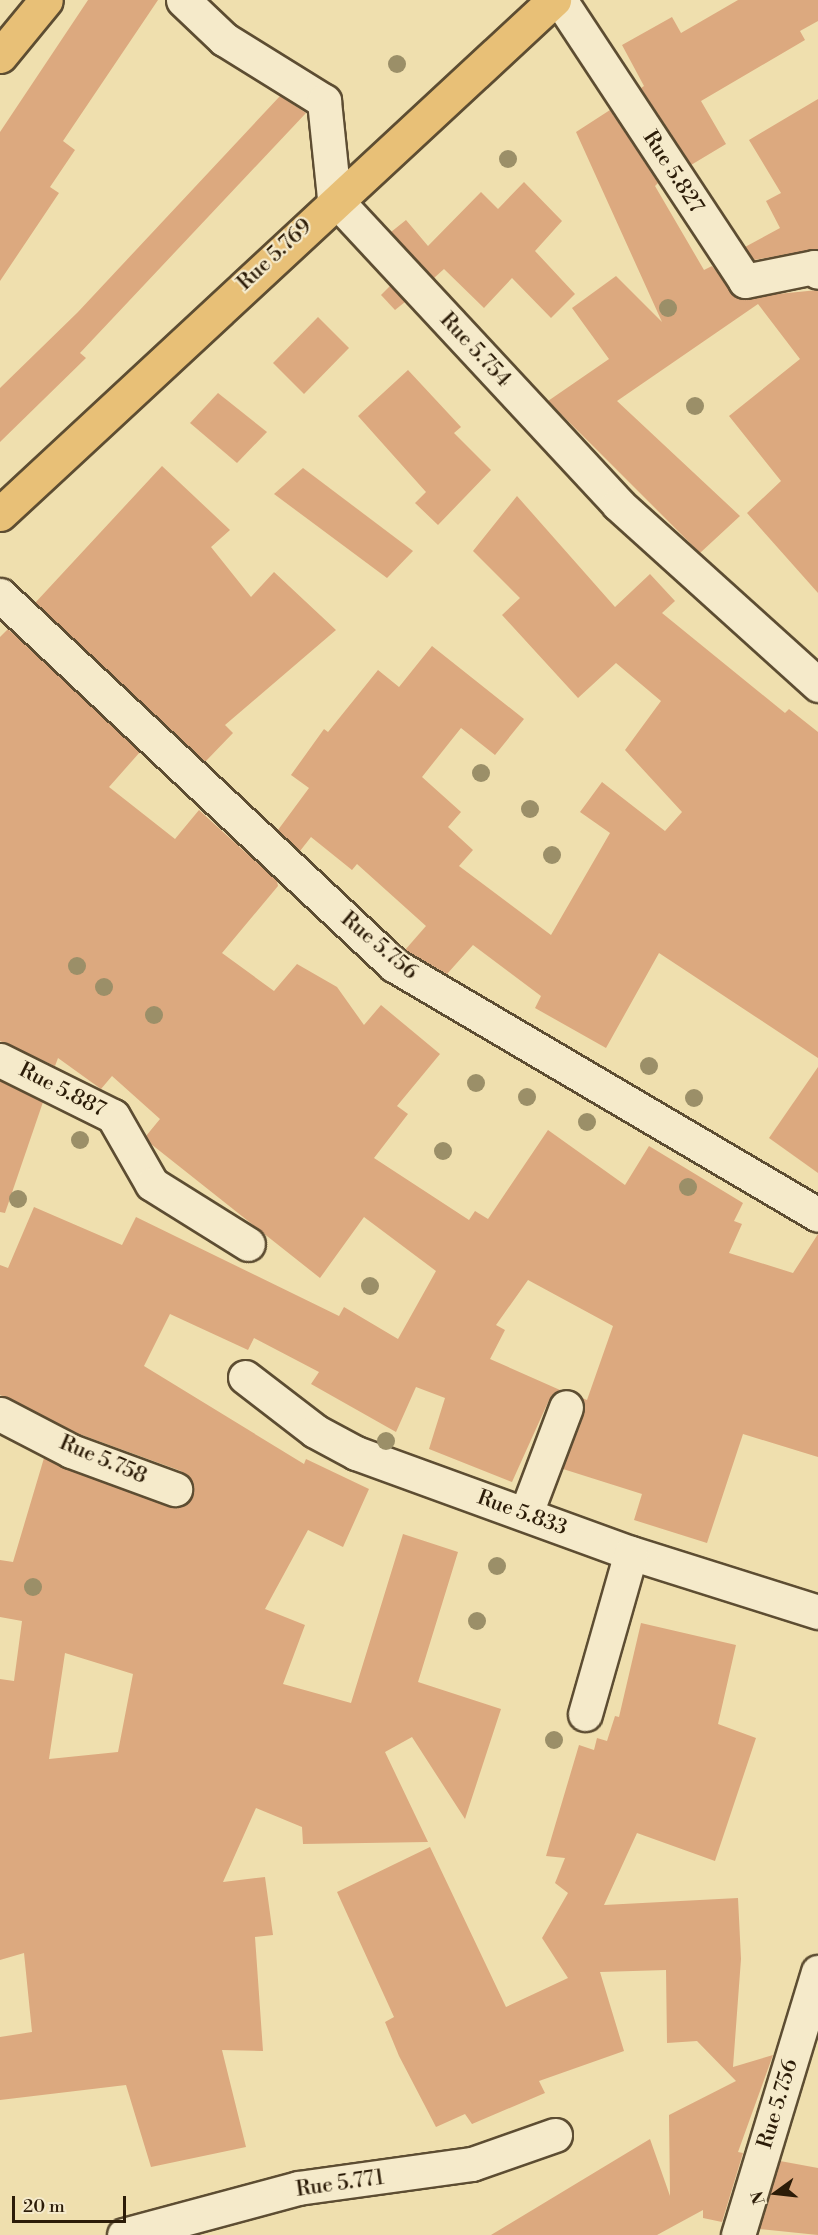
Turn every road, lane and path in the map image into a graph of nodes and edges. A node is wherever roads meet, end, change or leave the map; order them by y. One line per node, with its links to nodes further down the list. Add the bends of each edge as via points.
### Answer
1 (46, 0): 5 (main road)
2 (183, 0): 6 (street, via 224,39 324,101)
3 (554, 0): 6 (main road, Rue 5.769)
4 (560, 0): 7 (street, Rue 5.827, via 745,281 814,267)
5 (0, 56)
6 (334, 198): 8 (main road, Rue 5.769); 10 (street, Rue 5.754, via 618,504)
7 (818, 272)
8 (0, 514)
9 (0, 595): 12 (street, Rue 5.756, via 394,965)
10 (818, 685)
11 (0, 1060): 13 (street, Rue 5.887, via 113,1116 152,1184)
12 (818, 1215)
13 (248, 1244)
14 (244, 1377): 18 (street, Rue 5.833, via 315,1431 356,1453)
15 (566, 1407): 18 (street)
16 (0, 1414): 17 (street, Rue 5.758, via 71,1451)
17 (175, 1489)
18 (526, 1513): 19 (street, Rue 5.833)
19 (631, 1553): 20 (street, Rue 5.833); 21 (street)
20 (818, 1612)
21 (585, 1714)
22 (818, 1972): 23 (street, Rue 5.756)
23 (809, 2030): 26 (street, Rue 5.756)
24 (555, 2135): 25 (street, Rue 5.771, via 472,2164 298,2188)
25 (124, 2235)
26 (738, 2235)

